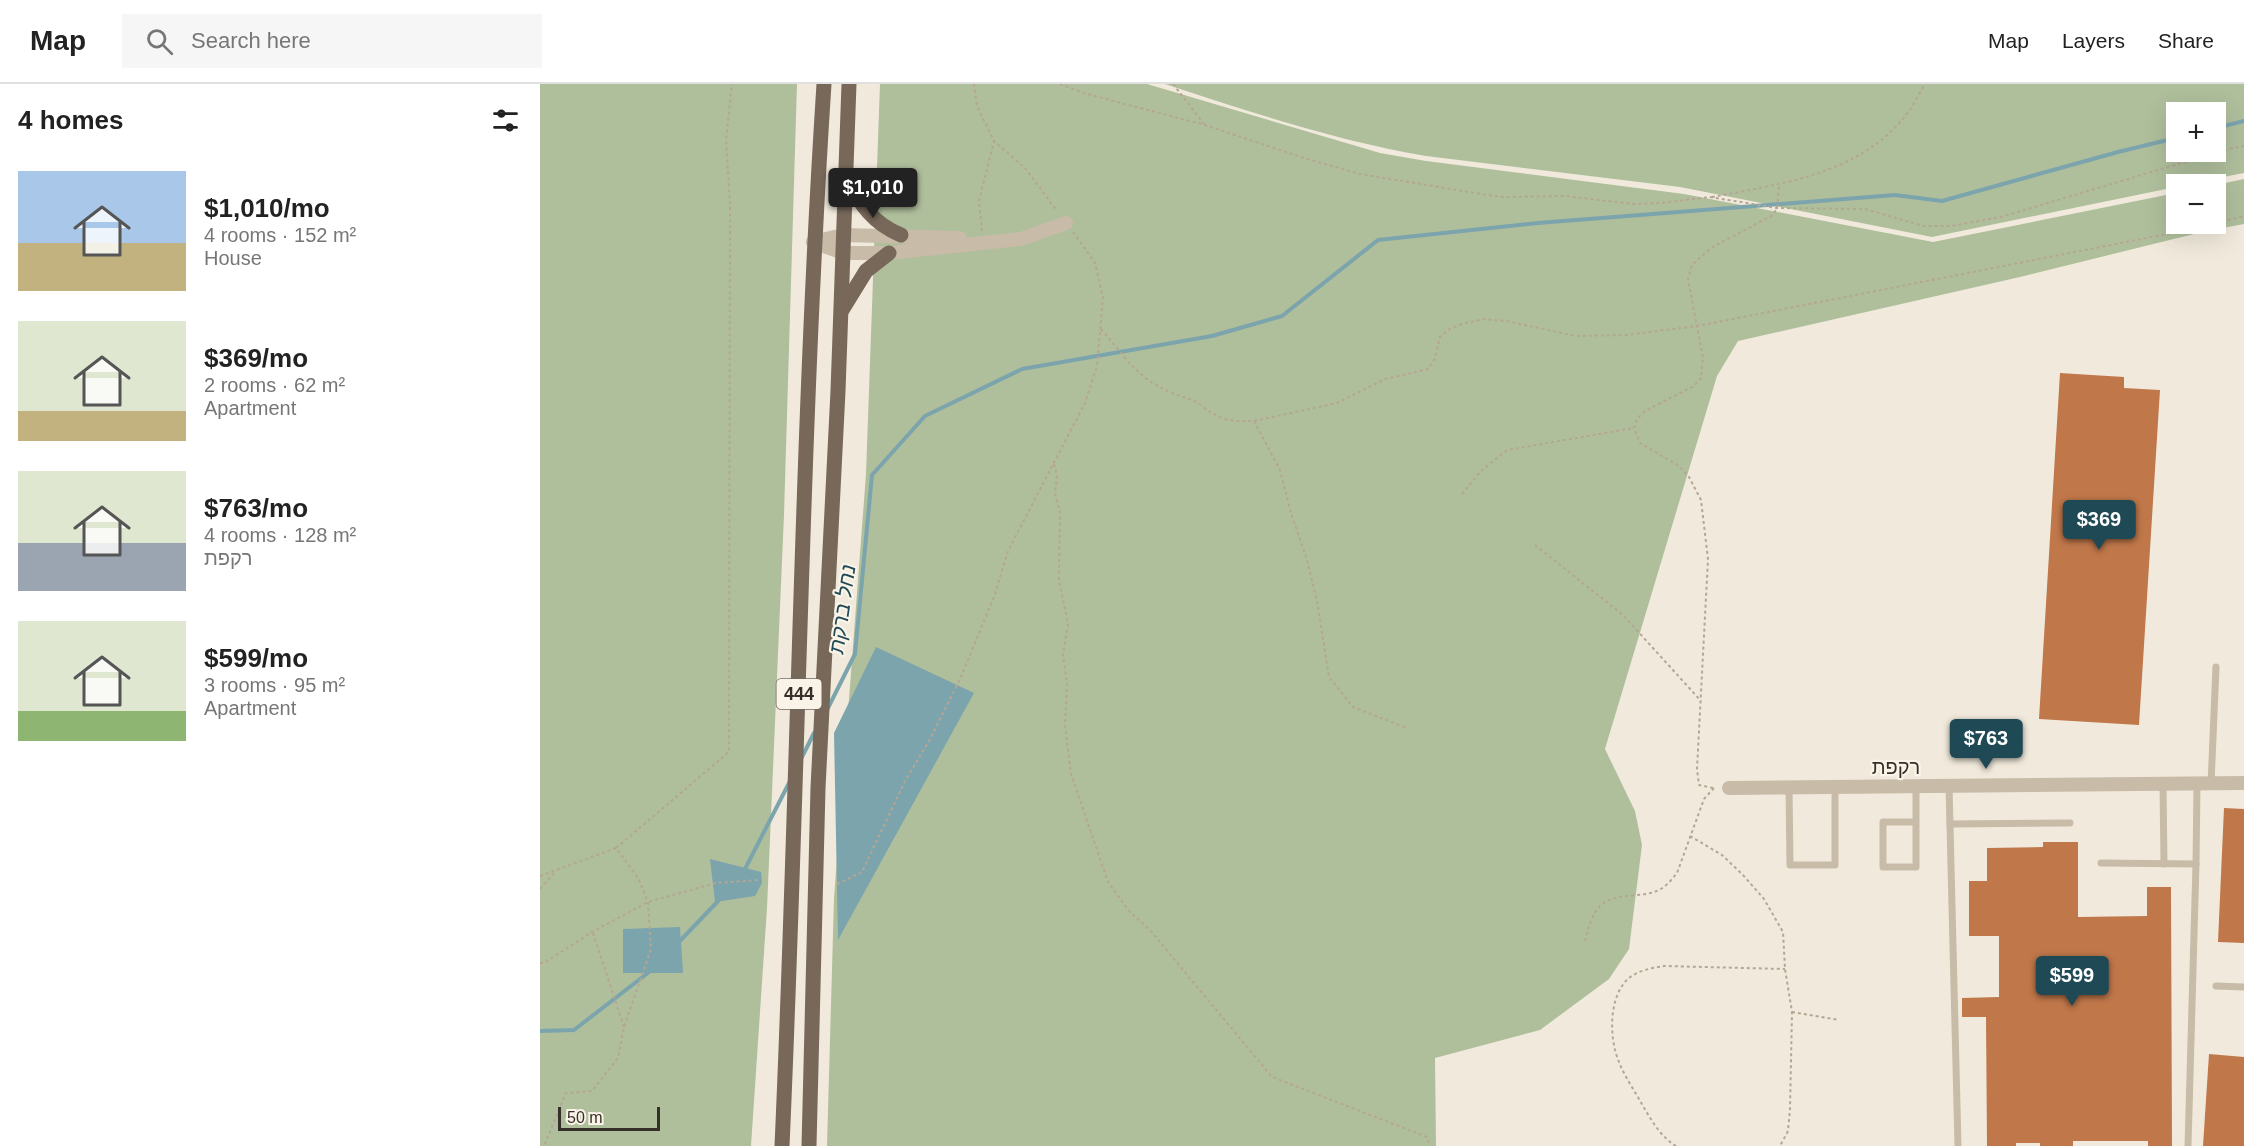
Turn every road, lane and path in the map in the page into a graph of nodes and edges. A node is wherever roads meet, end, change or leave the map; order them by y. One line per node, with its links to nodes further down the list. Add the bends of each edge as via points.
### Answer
1 (727, 84): 8 (path)
2 (824, 84): 24 (main road, 444)
3 (849, 84): 12 (main road, 444)
4 (974, 84): 10 (path, via 977,106)
5 (1060, 84): 9 (path)
6 (1173, 84): 9 (path)
7 (1925, 84): 13 (path, via 1907,115 1860,157)
8 (732, 86): 51 (path, via 726,141 730,202 729,752)
9 (1205, 125): 14 (path, via 1359,174 1486,195 1565,196 1633,204)
10 (994, 141): 18 (path, via 1026,168); 22 (path, via 979,201)
11 (2244, 146): 15 (path, via 2001,217 1951,226 1924,226 1864,209)
12 (846, 174): 20 (main road, 444); 21 (main road, via 868,213)
13 (1779, 185): 14 (path); 15 (path)
14 (1710, 197): 15 (path)
15 (1778, 208): 28 (path, via 1766,220 1711,248 1692,265 1688,279)
16 (2244, 216): 17 (path)
17 (2226, 220)
18 (1066, 223): 23 (street, via 1035,236); 29 (path, via 1095,263 1102,298)
19 (2170, 234): 28 (path)
20 (843, 235): 21 (street); 24 (street); 25 (main road, 444)
21 (901, 235): 22 (street)
22 (982, 240): 23 (street)
23 (1004, 241): 26 (street)
24 (813, 243): 25 (street); 71 (main road, 444)
25 (843, 253): 26 (street); 27 (main road, 444)
26 (889, 253): 27 (main road, via 866,271)
27 (840, 313): 72 (main road, 444, via 818,788)
28 (1697, 327): 30 (path, via 1576,336 1484,319 1461,324 1440,337 1428,369 1384,379 1337,403); 31 (path, via 1703,358 1701,378 1694,386 1645,411)
29 (1101, 329): 30 (path, via 1131,365 1158,386 1224,419); 32 (path, via 1097,366 1085,403)
30 (1254, 421): 37 (path, via 1280,470 1307,560 1329,677 1353,707)
31 (1634, 428): 33 (path, via 1507,450); 36 (path, via 1640,443 1689,477 1701,500 1708,559)
32 (1054, 463): 58 (path, via 1008,551 994,597 960,679 862,872); 73 (path, via 1060,511 1059,580 1068,624 1063,655 1071,774 1108,882 1272,1077 1427,1137)
33 (1462, 495)
34 (1535, 545): 36 (path, via 1623,615)
35 (2216, 667): 40 (lane)
36 (1701, 701): 45 (path, via 1699,785)
37 (1407, 728)
38 (2244, 783): 40 (street, רקפת)
39 (2163, 784): 40 (street, רקפת); 42 (street, רקפת); 53 (lane)
40 (2204, 784): 54 (lane)
41 (1916, 786): 42 (street, רקפת); 44 (street, רקפת); 47 (lane)
42 (1949, 786): 49 (lane)
43 (1789, 787): 44 (street, רקפת); 44 (lane, via 1790,865 1835,865); 46 (street, רקפת)
44 (1835, 787)
45 (1713, 788): 46 (path); 50 (path, via 1704,799)
46 (1729, 788)
47 (1916, 822): 47 (lane, via 1916,867 1883,867 1883,822)
48 (2070, 823): 49 (lane)
49 (1950, 824): 76 (lane)
50 (1690, 836): 62 (path, via 1677,873 1669,883 1660,890 1610,900 1599,907); 64 (path, via 1722,855 1764,899 1783,932)
51 (616, 848): 55 (path); 60 (path, via 638,878)
52 (2101, 863): 53 (lane)
53 (2164, 864): 54 (lane)
54 (2196, 864): 77 (lane)
55 (558, 869): 56 (path); 59 (path)
56 (540, 876)
57 (760, 880): 60 (path, via 716,883)
58 (837, 884)
59 (540, 889)
60 (648, 902): 61 (path); 69 (path, via 651,949)
61 (592, 932): 63 (path); 69 (path)
62 (1585, 941)
63 (540, 963)
64 (1785, 969): 67 (path); 74 (path, via 1664,966 1636,974 1621,988 1613,1032 1619,1062 1652,1123)
65 (2216, 986): 66 (lane)
66 (2244, 987)
67 (1792, 1012): 68 (path); 75 (path, via 1788,1131)
68 (1839, 1020)
69 (624, 1027): 70 (path, via 618,1058 592,1091 566,1092)
70 (544, 1146)
71 (782, 1146)
72 (809, 1146)
73 (1430, 1146)
74 (1676, 1146)
75 (1779, 1146)
76 (1958, 1146)
77 (2188, 1146)

